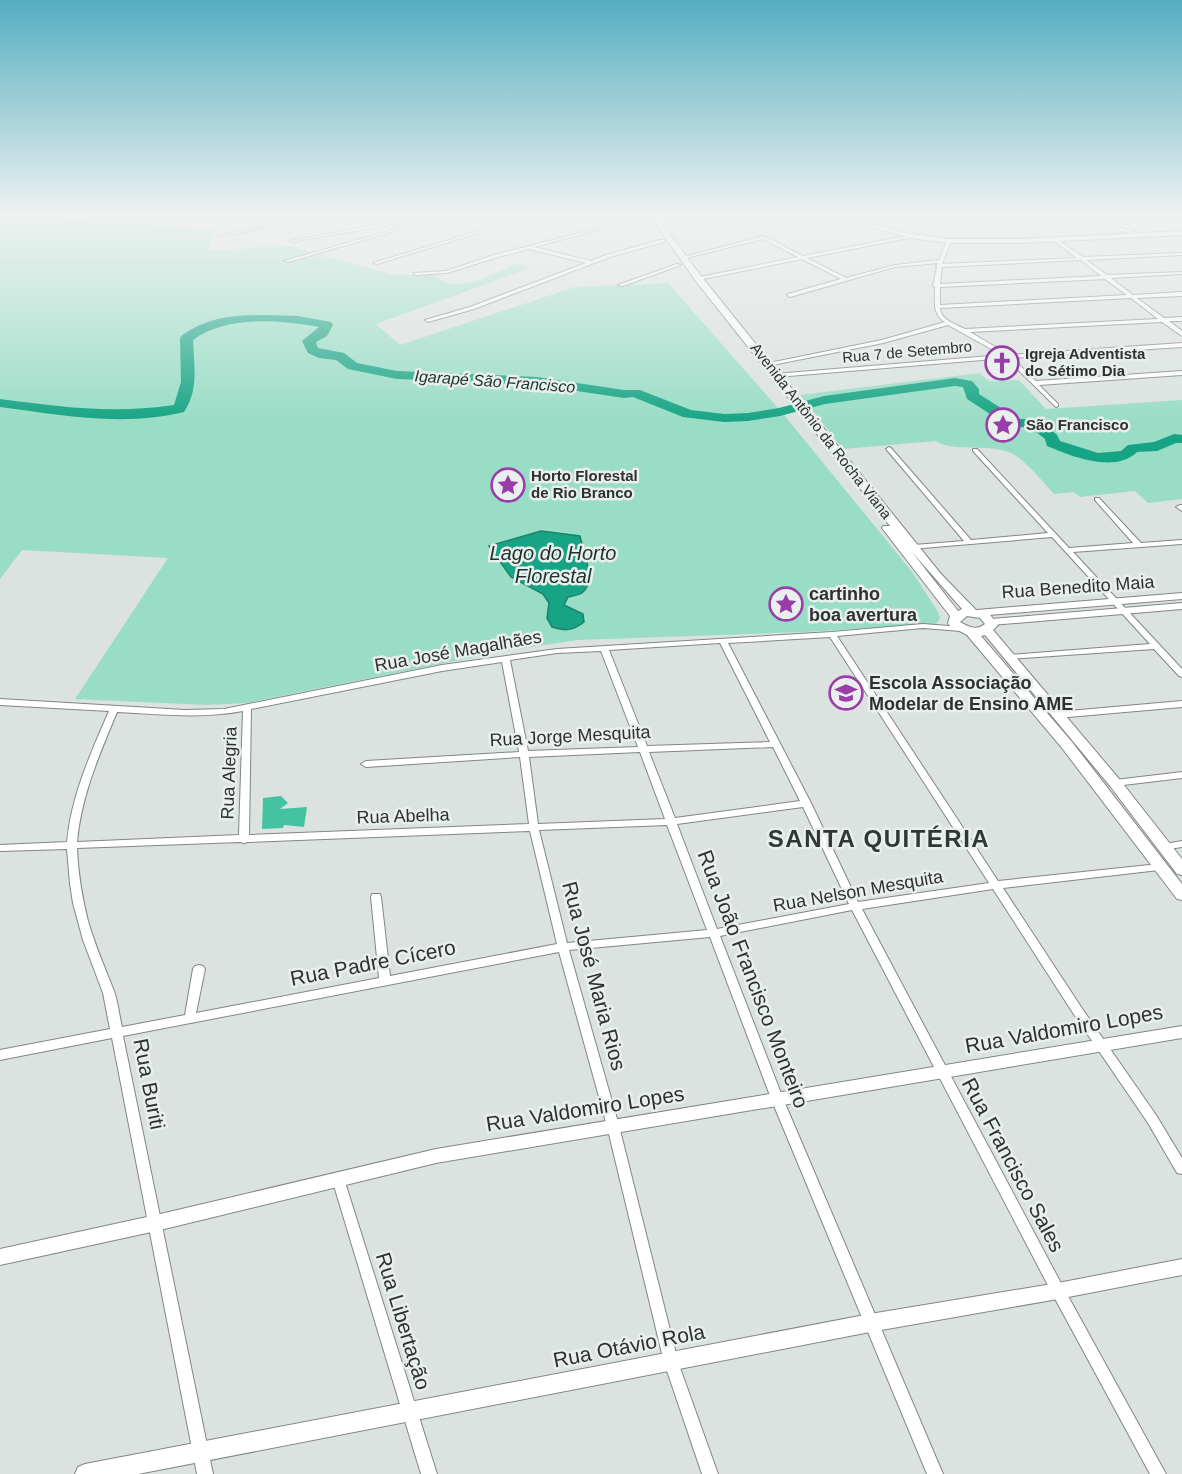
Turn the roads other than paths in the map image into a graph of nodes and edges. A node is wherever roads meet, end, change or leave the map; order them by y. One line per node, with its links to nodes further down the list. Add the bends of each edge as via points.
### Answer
1 (529, 286): 13 (street)
2 (697, 286): 24 (main road, Avenida Antônio da Rocha Viana, via 711,308)
3 (704, 286): 20 (main road, Avenida Antônio da Rocha Viana)
4 (824, 286): 9 (street)
5 (936, 286): 6 (street); 11 (street)
6 (940, 286)
7 (1118, 286): 10 (street)
8 (1182, 294): 10 (street)
9 (790, 295)
10 (1133, 297): 11 (street); 14 (street)
11 (938, 307): 15 (street, via 941,318)
12 (1182, 319): 14 (street)
13 (428, 320)
14 (1163, 320): 16 (street); 17 (street)
15 (948, 323): 16 (street); 20 (street)
16 (962, 331): 19 (street)
17 (1182, 334)
18 (1182, 345): 19 (street, Rua 7 de Setembro)
19 (1007, 356): 22 (street, Rua 7 de Setembro); 23 (street)
20 (770, 365): 22 (main road, Avenida Antônio da Rocha Viana)
21 (1182, 373): 23 (street)
22 (777, 375): 24 (main road, Avenida Antônio da Rocha Viana)
23 (1035, 383): 25 (street)
24 (795, 403): 26 (main road, Avenida Antônio da Rocha Viana)
25 (1056, 405)
26 (817, 430): 34 (main road, Avenida Antônio da Rocha Viana); 41 (main road, Avenida Antônio da Rocha Viana)
27 (889, 449): 31 (street)
28 (975, 450): 30 (street)
29 (1097, 499): 33 (street)
30 (1053, 535): 31 (street); 35 (street)
31 (969, 542): 34 (street)
32 (1182, 542): 33 (street)
33 (1139, 545): 35 (street)
34 (914, 547): 40 (main road, Avenida Antônio da Rocha Viana)
35 (1066, 550): 37 (street)
36 (1182, 596): 37 (street, Rua Benedito Maia)
37 (1115, 601): 39 (street); 40 (street, Rua Benedito Maia)
38 (1182, 606): 39 (street, Rua Benedito Maia)
39 (1123, 611): 43 (street, Rua Benedito Maia); 47 (street)
40 (974, 613): 41 (main road); 43 (main road, Avenida Antônio da Rocha Viana, via 984,615)
41 (955, 617): 42 (street, Rua José Magalhães); 44 (main road, Avenida Antônio da Rocha Viana, via 954,623)
42 (923, 626): 44 (street, Rua José Magalhães); 45 (street, Rua José Magalhães)
43 (989, 626): 44 (main road); 49 (main road)
44 (966, 630): 71 (main road, via 1067,745)
45 (832, 634): 46 (street, Rua José Magalhães); 73 (street)
46 (722, 640): 48 (street, Rua José Magalhães); 57 (street, Rua Francisco Sales)
47 (1157, 646): 49 (street); 51 (street)
48 (604, 647): 50 (street, Rua José Magalhães); 58 (street, Rua João Francisco Monteiro)
49 (1010, 657): 56 (main road)
50 (505, 658): 54 (street, Rua José Magalhães); 59 (street, Rua José Maria Rios)
51 (1182, 674)
52 (0, 702): 55 (street, Rua José Magalhães)
53 (1182, 704): 56 (street)
54 (247, 708): 55 (street, Rua José Magalhães, via 207,713); 66 (street, Rua Alegria)
55 (114, 709): 67 (street, Rua Buriti, via 97,748)
56 (1057, 715): 62 (main road)
57 (776, 744): 58 (street, Rua Jorge Mesquita); 63 (street, Rua Francisco Sales)
58 (645, 749): 59 (street, Rua Jorge Mesquita); 64 (street, Rua João Francisco Monteiro)
59 (524, 754): 60 (street, Rua Jorge Mesquita); 65 (street, Rua José Maria Rios)
60 (366, 764)
61 (1182, 775): 62 (street)
62 (1114, 783): 69 (main road)
63 (806, 803): 64 (street, Rua Abelha); 76 (street, Rua Francisco Sales)
64 (672, 822): 65 (street, Rua Abelha); 77 (street, Rua João Francisco Monteiro)
65 (534, 828): 66 (street, Rua Abelha); 78 (street, Rua José Maria Rios)
66 (244, 840): 67 (street, Rua Abelha)
67 (72, 844): 70 (street, Rua Abelha); 82 (street, Rua Buriti, via 87,939 109,993)
68 (1182, 844): 69 (street)
69 (1163, 847): 72 (main road)
70 (0, 848)
71 (1159, 867): 73 (street, Rua Nelson Mesquita); 74 (main road)
72 (1182, 870)
73 (997, 885): 76 (street, Rua Nelson Mesquita); 84 (street)
74 (1182, 895)
75 (376, 897): 80 (street)
76 (855, 906): 77 (street, Rua Nelson Mesquita); 86 (street, Rua Francisco Sales)
77 (714, 933): 78 (street, Rua Nelson Mesquita); 87 (street, Rua João Francisco Monteiro)
78 (564, 947): 80 (street, Rua Padre Cícero); 88 (street, Rua José Maria Rios)
79 (199, 969): 81 (street)
80 (385, 980): 81 (street, Rua Padre Cícero)
81 (190, 1017): 82 (street, Rua Padre Cícero)
82 (117, 1031): 85 (street, Rua Padre Cícero); 91 (street, Rua Buriti)
83 (1182, 1032): 84 (street, Rua Valdomiro Lopes)
84 (1102, 1044): 86 (street, Rua Valdomiro Lopes); 89 (street)
85 (0, 1055)
86 (943, 1073): 87 (street, Rua Valdomiro Lopes); 94 (street, Rua Francisco Sales)
87 (778, 1101): 88 (street, Rua Valdomiro Lopes); 95 (street, Rua João Francisco Monteiro)
88 (613, 1126): 90 (street, Rua Valdomiro Lopes, via 436,1156); 96 (street, Rua José Maria Rios)
89 (1182, 1169)
90 (338, 1179): 91 (street, Rua Valdomiro Lopes); 97 (street, Rua Libertação)
91 (156, 1223): 92 (street, Rua Valdomiro Lopes); 98 (street, Rua Buriti)
92 (0, 1257)
93 (1182, 1267): 94 (street, Rua Otávio Rola)
94 (1058, 1291): 95 (street, Rua Otávio Rola); 104 (street, Rua Francisco Sales)
95 (870, 1323): 96 (street, Rua Otávio Rola); 103 (street, Rua João Francisco Monteiro)
96 (671, 1362): 97 (street, Rua Otávio Rola); 102 (street, Rua José Maria Rios)
97 (408, 1411): 98 (street, Rua Otávio Rola); 101 (street, Rua Libertação)
98 (200, 1451): 99 (street, Rua Otávio Rola); 100 (street, Rua Buriti)
99 (84, 1474)
100 (205, 1474)
101 (429, 1474)
102 (710, 1474)
103 (935, 1474)
104 (1158, 1474)

